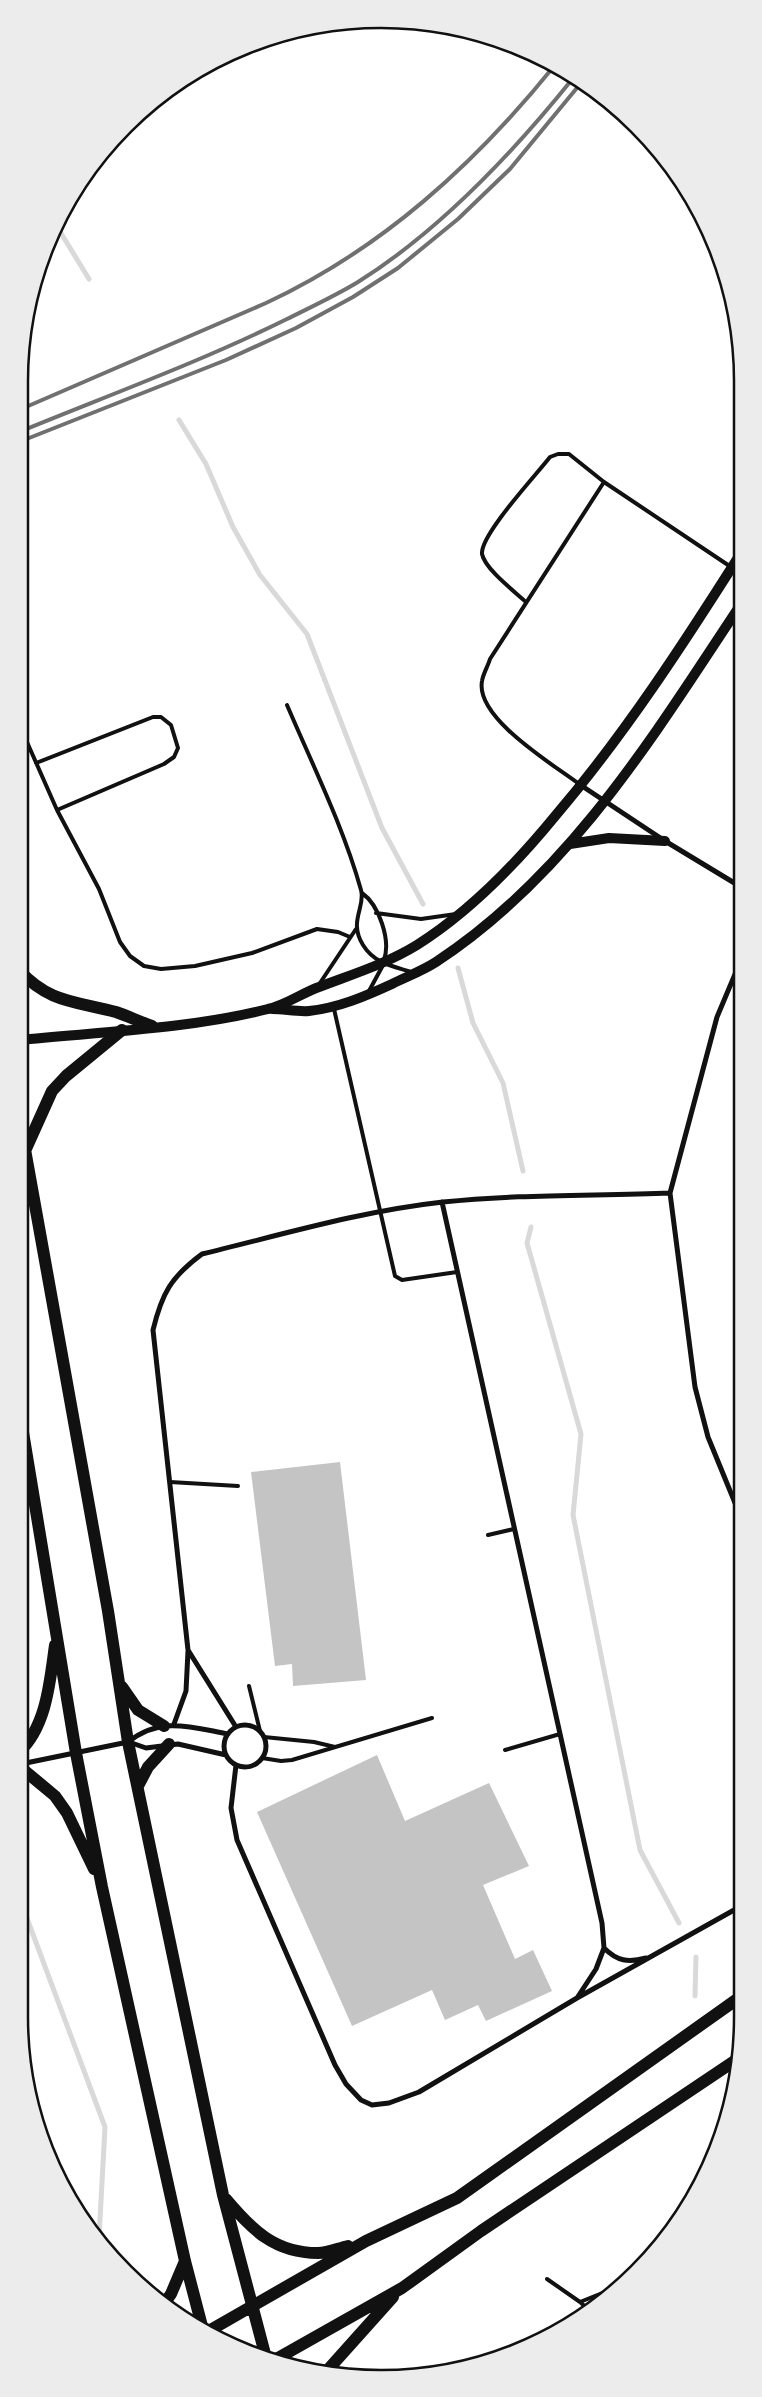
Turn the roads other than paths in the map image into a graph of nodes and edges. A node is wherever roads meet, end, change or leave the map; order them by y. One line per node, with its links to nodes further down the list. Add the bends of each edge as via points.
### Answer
1 (604, 482): 3 (lane); 4 (lane); 4 (lane, via 569,454 558,454 550,458 492,529 483,544 482,554 487,566)
2 (734, 564): 3 (main road)
3 (732, 567): 9 (main road)
4 (526, 602): 9 (lane, via 490,659 482,682 484,698 508,730)
5 (734, 614): 10 (main road, via 653,736)
6 (287, 705): 15 (lane, via 346,844)
7 (28, 745): 8 (lane)
8 (36, 763): 11 (lane); 11 (lane, via 153,717 160,717 170,725 178,748 174,757)
9 (582, 786): 10 (street); 17 (main road, via 498,880)
10 (605, 801): 12 (street); 13 (main road)
11 (57, 810): 19 (lane, via 99,889 120,942 130,956 144,966 161,969 195,966 252,953 317,929)
12 (665, 841): 13 (main road, via 609,838); 14 (street)
13 (570, 844): 21 (main road, via 515,900 435,962)
14 (734, 883)
15 (362, 892): 16 (lane, via 372,902); 18 (lane)
16 (376, 913): 17 (lane, via 421,919); 20 (lane, via 388,950)
17 (460, 914): 20 (main road)
18 (356, 929): 19 (lane); 20 (lane, via 370,955)
19 (350, 937): 24 (lane)
20 (383, 963): 21 (lane); 24 (main road); 25 (lane)
21 (415, 973): 25 (main road)
22 (734, 977): 33 (street, via 717,1017)
23 (28, 980): 28 (main road, via 58,999 118,1013)
24 (317, 987): 27 (main road)
25 (366, 996): 26 (main road)
26 (333, 1006): 27 (main road, via 309,1011); 35 (lane)
27 (271, 1009): 28 (main road)
28 (152, 1026): 29 (main road)
29 (122, 1030): 30 (main road); 31 (main road, via 52,1091)
30 (28, 1039)
31 (28, 1144)
32 (28, 1168): 45 (main road)
33 (670, 1193): 34 (street); 40 (street, via 695,1387 708,1437)
34 (442, 1202): 35 (street); 36 (street)
35 (381, 1211): 36 (lane, via 391,1263 398,1279); 38 (street, via 202,1254 180,1270 159,1303 153,1330)
36 (457, 1272): 41 (street)
37 (28, 1461): 43 (main road)
38 (170, 1482): 39 (lane); 44 (street)
39 (238, 1486)
40 (734, 1500)
41 (514, 1529): 42 (lane); 52 (street)
42 (488, 1535)
43 (57, 1632): 54 (main road, via 40,1720); 59 (main road)
44 (188, 1650): 48 (street, via 186,1691); 49 (street)
45 (119, 1681): 48 (main road, via 138,1710); 55 (main road)
46 (249, 1686): 50 (lane)
47 (432, 1718): 57 (lane)
48 (169, 1725): 51 (street); 55 (street, via 142,1731)
49 (236, 1727): 50 (street, via 249,1725); 51 (street)
50 (260, 1731): 53 (street)
51 (228, 1734): 60 (street, via 224,1740)
52 (560, 1734): 58 (lane); 68 (street, via 602,1923)
53 (264, 1737): 57 (lane, via 314,1742); 61 (street, via 266,1744)
54 (28, 1740)
55 (128, 1742): 56 (street, via 146,1748); 59 (street); 65 (main road)
56 (169, 1744): 60 (street); 65 (main road, via 148,1767)
57 (337, 1748): 61 (lane, via 282,1761)
58 (505, 1750)
59 (76, 1753): 62 (street); 66 (main road)
60 (226, 1755): 63 (street)
61 (262, 1758): 63 (street, via 250,1766)
62 (28, 1763)
63 (236, 1765): 70 (street, via 231,1808 237,1840 335,2065 361,2100 372,2105 389,2104 419,2092)
64 (28, 1773): 66 (main road, via 55,1796 68,1813)
65 (138, 1786): 73 (main road)
66 (102, 1887): 75 (main road)
67 (734, 1910): 69 (street)
68 (604, 1948): 69 (street, via 624,1962); 70 (street, via 596,1969)
69 (656, 1955): 70 (street)
70 (576, 1998)
71 (734, 2001): 74 (main road, via 456,2198)
72 (731, 2063): 77 (main road, via 481,2231)
73 (223, 2195): 74 (main road, via 247,2224 284,2249 319,2254); 81 (main road)
74 (366, 2241): 81 (main road)
75 (185, 2261): 79 (main road); 83 (main road)
76 (547, 2279): 80 (lane)
77 (402, 2288): 86 (main road); 87 (main road)
78 (597, 2295): 80 (lane)
79 (168, 2298)
80 (580, 2302): 82 (lane)
81 (252, 2305): 84 (main road); 85 (main road)
82 (584, 2305)
83 (200, 2320)
84 (214, 2328)
85 (264, 2350)
86 (283, 2355)
87 (333, 2366)

